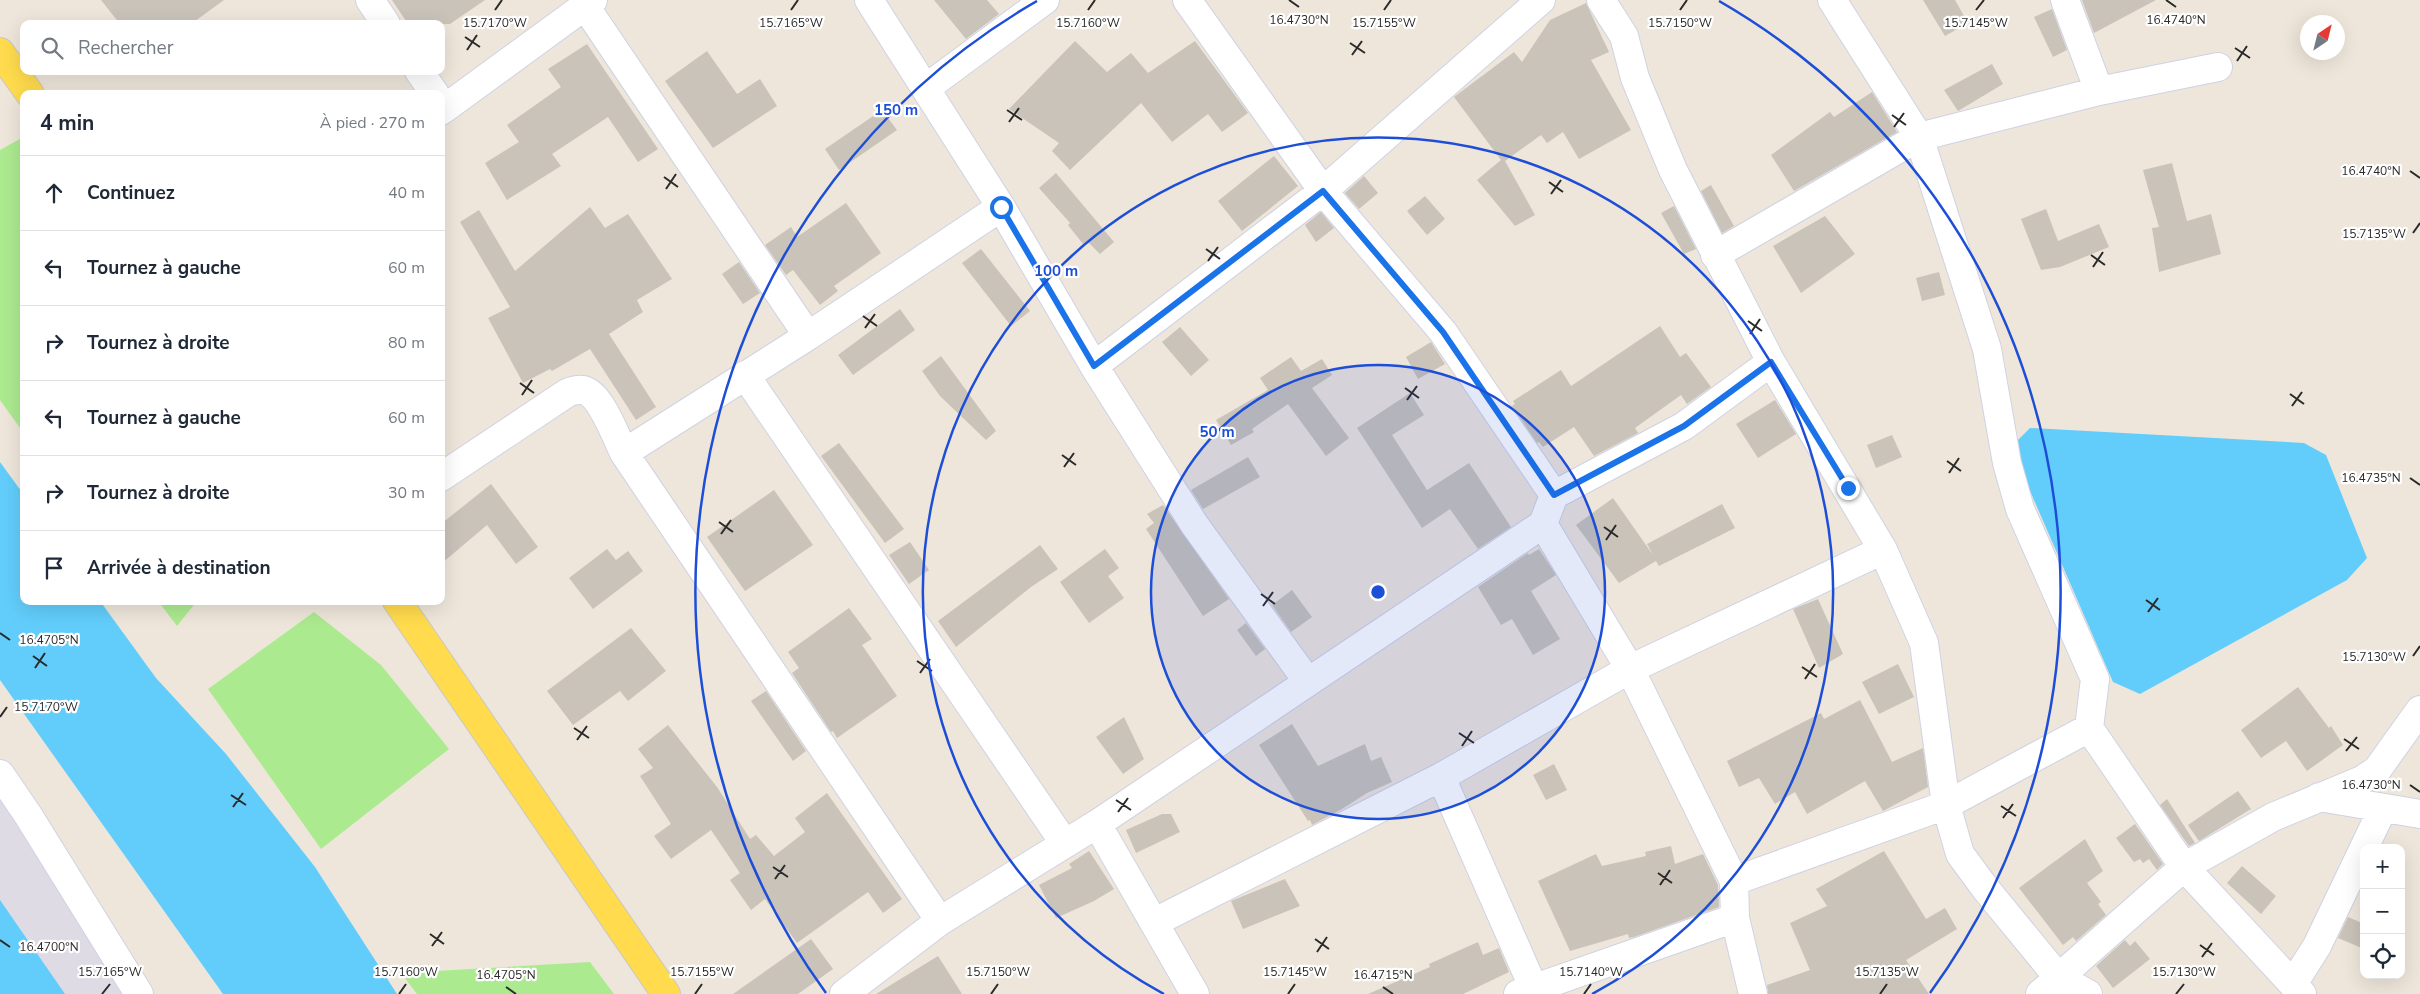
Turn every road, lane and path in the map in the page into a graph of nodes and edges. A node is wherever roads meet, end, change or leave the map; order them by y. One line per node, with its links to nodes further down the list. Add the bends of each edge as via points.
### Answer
1 (370, 0): 10 (street)
2 (870, 0): 14 (street)
3 (1045, 0): 14 (street)
4 (1188, 0): 20 (street)
5 (1541, 0): 20 (street)
6 (1601, 0): 22 (street, via 1624,36 1635,78 1669,161)
7 (1832, 0): 19 (street)
8 (2065, 0): 17 (street)
9 (589, 3): 18 (street); 23 (street)
10 (383, 20)
11 (0, 52): 15 (main road)
12 (2218, 67): 17 (street)
13 (422, 75): 16 (street)
14 (926, 88): 21 (street)
15 (27, 90)
16 (431, 90)
17 (2099, 91): 19 (street)
18 (445, 101)
19 (1919, 137): 22 (street); 36 (street, via 1987,350 2007,463 2020,509 2095,679)
20 (1323, 191): 25 (street); 29 (street, via 1443,332)
21 (1001, 207): 23 (street); 25 (street)
22 (1715, 255): 24 (street)
23 (808, 336): 26 (street)
24 (1771, 362): 29 (street, via 1684,426); 31 (street)
25 (1094, 366): 34 (street, via 1194,524)
26 (745, 376): 27 (street); 44 (street)
27 (624, 453): 28 (street, via 598,402 590,393 575,390); 48 (street)
28 (445, 474)
29 (1554, 495): 30 (street)
30 (1543, 524): 33 (street); 34 (street)
31 (1883, 550): 33 (street); 40 (street, via 1924,643)
32 (400, 605): 54 (main road)
33 (1630, 669): 38 (street); 46 (street)
34 (1308, 682): 43 (street)
35 (2420, 710): 39 (street, via 2378,770 2362,780)
36 (2089, 728): 40 (street); 45 (street)
37 (0, 774): 53 (street)
38 (1441, 777): 49 (street); 52 (street)
39 (2317, 797): 41 (street); 45 (street, via 2273,817)
40 (1946, 805): 46 (street); 50 (street, via 1960,854)
41 (2383, 808): 42 (street); 51 (street)
42 (2420, 814)
43 (1097, 824): 44 (street); 49 (street)
44 (1065, 844): 48 (street)
45 (2184, 866): 50 (street); 51 (street)
46 (1734, 881): 47 (street)
47 (1735, 918): 52 (street); 57 (street)
48 (940, 921): 55 (street)
49 (1155, 922): 56 (street)
50 (2049, 986): 58 (street)
51 (2298, 989)
52 (1526, 991)
53 (139, 994)
54 (666, 994)
55 (844, 994)
56 (1195, 994)
57 (1754, 994)
58 (2088, 994)

